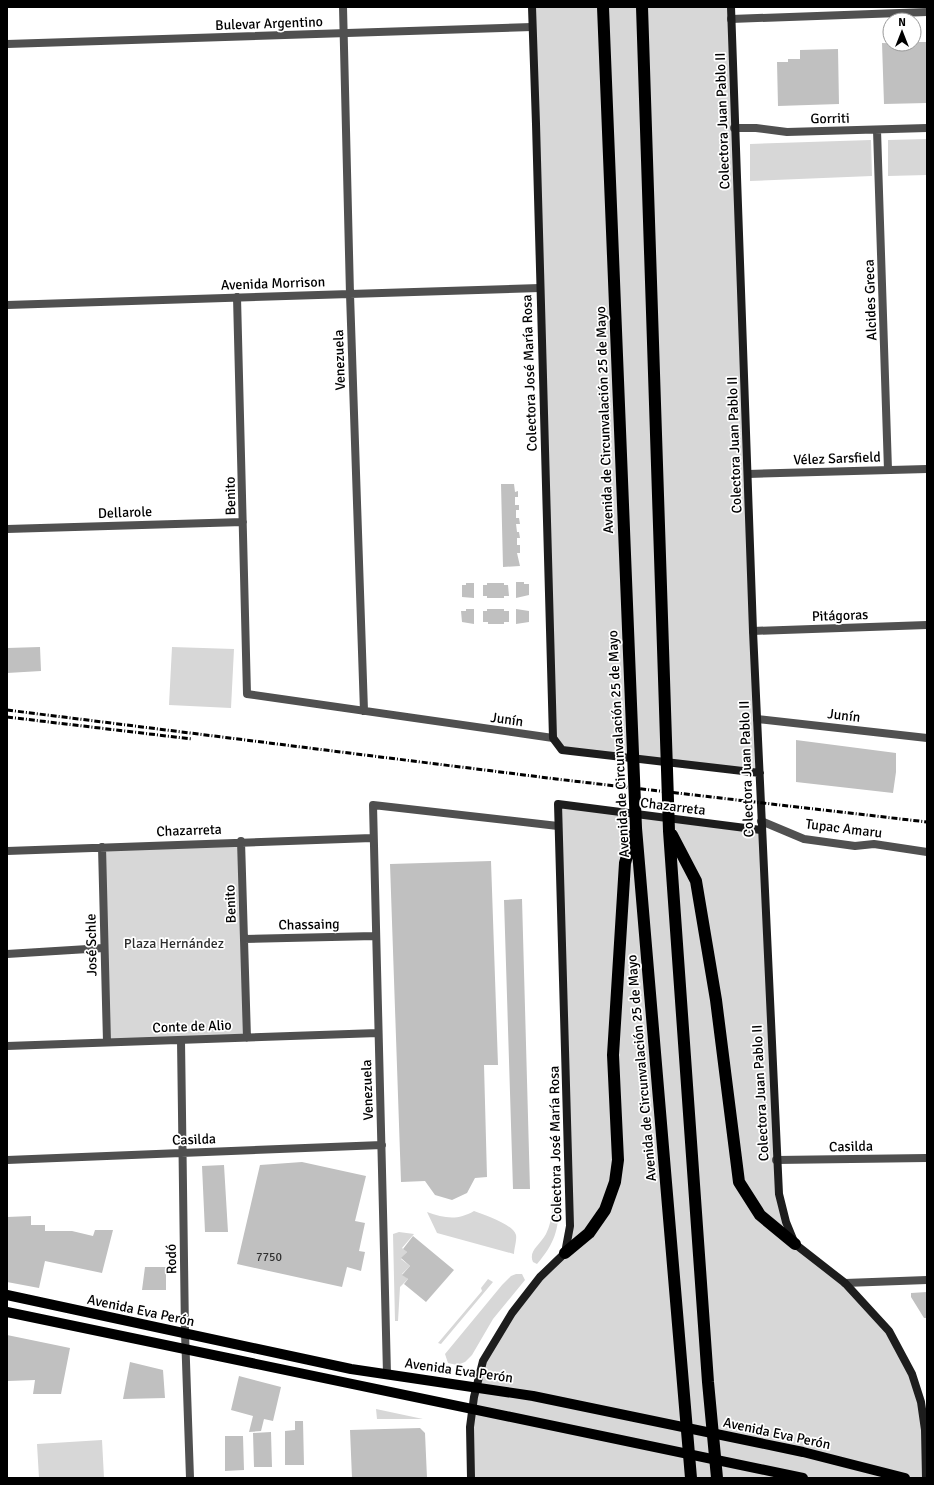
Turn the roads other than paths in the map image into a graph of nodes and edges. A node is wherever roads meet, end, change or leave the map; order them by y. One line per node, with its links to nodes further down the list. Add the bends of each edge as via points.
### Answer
1 (343, 7): 9 (street, Venezuela)
2 (532, 7): 8 (main road, Colectora José María Rosa)
3 (603, 7): 34 (highway, Avenida de Circunvalación 25 de Mayo)
4 (642, 7): 35 (highway)
5 (731, 7): 7 (main road, Colectora Juan Pablo II)
6 (927, 12): 7 (street)
7 (731, 19): 11 (main road, Colectora Juan Pablo II)
8 (532, 27): 9 (street, Bulevar Argentino); 14 (main road, Colectora José María Rosa)
9 (344, 33): 10 (street, Bulevar Argentino); 15 (street, Venezuela)
10 (7, 44)
11 (734, 128): 13 (street, Gorriti, via 787,132); 20 (main road, Colectora Juan Pablo II)
12 (927, 128): 13 (street, Gorriti)
13 (877, 130): 19 (street, Alcides Greca)
14 (540, 288): 15 (street, Avenida Morrison); 28 (main road, Colectora José María Rosa)
15 (350, 294): 16 (street, Avenida Morrison); 26 (street, Venezuela)
16 (237, 297): 17 (street, Avenida Morrison); 21 (street, Benito)
17 (7, 305)
18 (927, 468): 19 (street, Vélez Sarsfield)
19 (888, 470): 20 (street, Vélez Sarsfield)
20 (748, 474): 24 (main road, Colectora Juan Pablo II)
21 (243, 522): 22 (street, Dellarole); 25 (street, Benito)
22 (7, 529)
23 (927, 626): 24 (street, Pitágoras)
24 (753, 631): 27 (main road, Colectora Juan Pablo II)
25 (247, 694): 26 (street, Junín)
26 (364, 711): 28 (street, Junín)
27 (757, 719): 29 (street, Junín); 30 (main road, Colectora Juan Pablo II)
28 (553, 738): 30 (main road, via 562,750)
29 (927, 738)
30 (760, 773): 33 (main road, Colectora Juan Pablo II)
31 (558, 804): 32 (main road, Colectora José María Rosa); 33 (main road, Chazarreta)
32 (558, 826): 36 (street, Venezuela, via 373,805); 56 (main road, Colectora José María Rosa, via 571,1191 570,1226)
33 (761, 826): 40 (street, Tupac Amaru, via 804,839 855,846 874,844); 54 (main road, Colectora Juan Pablo II)
34 (636, 828): 56 (highway, via 625,863 614,1027 618,1160 615,1182 605,1210 589,1233); 69 (highway, Avenida de Circunvalación 25 de Mayo)
35 (669, 831): 55 (highway, via 696,881 716,1000 739,1182 760,1215); 70 (highway)
36 (372, 838): 37 (street, Chazarreta); 41 (street, Venezuela)
37 (241, 841): 38 (street, Chazarreta); 42 (street, Benito)
38 (102, 846): 39 (street, Chazarreta); 43 (street, José Schle)
39 (7, 851)
40 (927, 852)
41 (375, 936): 42 (street, Chassaing); 45 (street, Venezuela)
42 (244, 939): 46 (street, Benito)
43 (104, 948): 44 (street); 48 (street, José Schle)
44 (7, 954)
45 (378, 1033): 46 (street, Conte de Alio); 50 (street, Venezuela)
46 (247, 1038): 47 (street, Conte de Alio)
47 (181, 1040): 48 (street, Conte de Alio); 51 (street, Rodó)
48 (108, 1042): 49 (street, Conte de Alio)
49 (7, 1046)
50 (382, 1145): 51 (street, Casilda); 63 (street, Venezuela)
51 (183, 1153): 53 (street, Casilda); 61 (street, Rodó)
52 (927, 1158): 54 (street, Casilda)
53 (7, 1160)
54 (776, 1160): 55 (main road, Colectora Juan Pablo II, via 779,1194)
55 (794, 1244): 58 (main road)
56 (565, 1253): 64 (main road, via 540,1277 512,1313 483,1362)
57 (927, 1280): 58 (street)
58 (845, 1283): 65 (main road, via 889,1331)
59 (7, 1295): 61 (main road, Avenida Eva Perón)
60 (7, 1312): 62 (main road, Avenida Eva Perón)
61 (185, 1333): 62 (street, Rodó); 63 (main road, Avenida Eva Perón)
62 (186, 1350): 66 (main road, Avenida Eva Perón); 67 (street, Rodó)
63 (387, 1374): 64 (main road, Avenida Eva Perón)
64 (477, 1387): 66 (main road); 72 (main road, Avenida Eva Perón, via 533,1396 803,1452)
65 (924, 1402): 73 (main road)
66 (472, 1408): 68 (main road); 71 (main road, Avenida Eva Perón)
67 (190, 1478)
68 (471, 1478)
69 (691, 1478)
70 (717, 1478)
71 (803, 1478)
72 (905, 1478)
73 (926, 1478)

